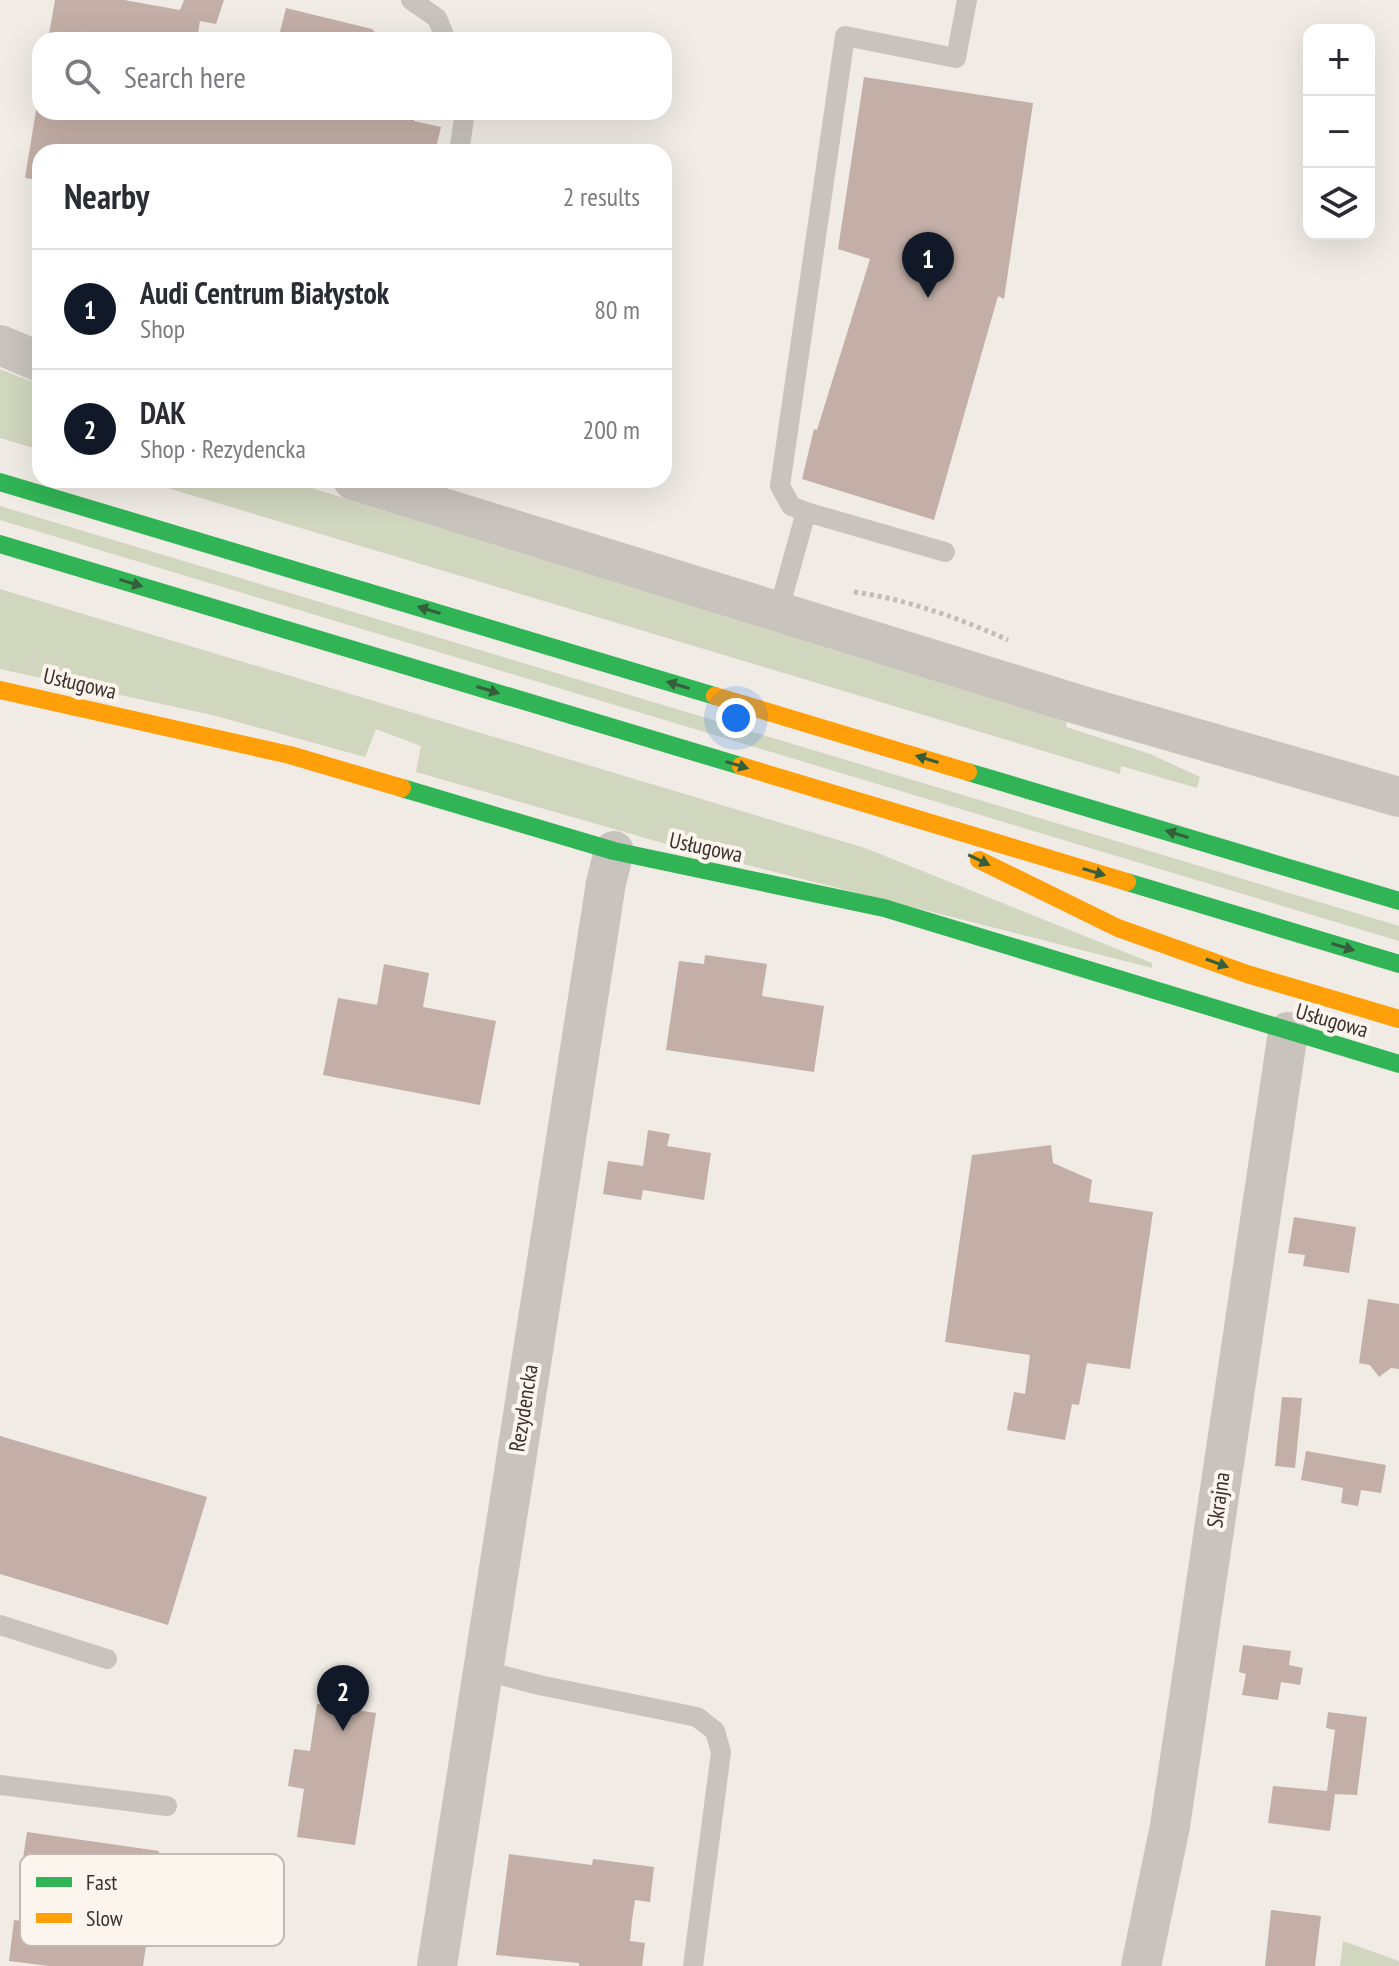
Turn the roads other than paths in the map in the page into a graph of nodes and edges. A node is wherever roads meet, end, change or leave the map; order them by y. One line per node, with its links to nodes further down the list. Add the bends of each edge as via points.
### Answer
1 (411, 0): 3 (lane, via 437,18)
2 (967, 0): 10 (lane, via 956,58 845,36 780,486 791,506)
3 (443, 32)
4 (464, 120): 5 (lane)
5 (460, 144)
6 (0, 345): 7 (street)
7 (32, 359)
8 (0, 482): 20 (main road, one-way to 8)
9 (379, 488): 15 (street)
10 (806, 512): 12 (lane); 15 (lane)
11 (0, 544): 13 (main road)
12 (945, 552)
13 (57, 561): 14 (main road); 18 (main road, one-way to 18)
14 (0, 563)
15 (778, 613): 17 (street)
16 (0, 690): 19 (main road, Usługowa, via 290,755)
17 (1399, 797)
18 (858, 801): 23 (main road, one-way to 23); 24 (main road, one-way to 24, via 1118,928 1247,974)
19 (614, 851): 25 (main road, Usługowa, via 884,908); 29 (street, Rezydencka)
20 (1251, 856): 21 (main road); 22 (main road)
21 (1369, 871)
22 (1399, 901)
23 (1399, 964)
24 (1399, 1019)
25 (1288, 1032): 26 (main road, Usługowa); 34 (street, Skrajna, via 1170,1826)
26 (1399, 1064)
27 (0, 1625): 28 (lane)
28 (107, 1659)
29 (482, 1670): 32 (street, Rezydencka); 33 (lane, via 697,1717 715,1731 721,1752)
30 (0, 1785): 31 (lane)
31 (167, 1806)
32 (437, 1966)
33 (693, 1966)
34 (1141, 1966)

